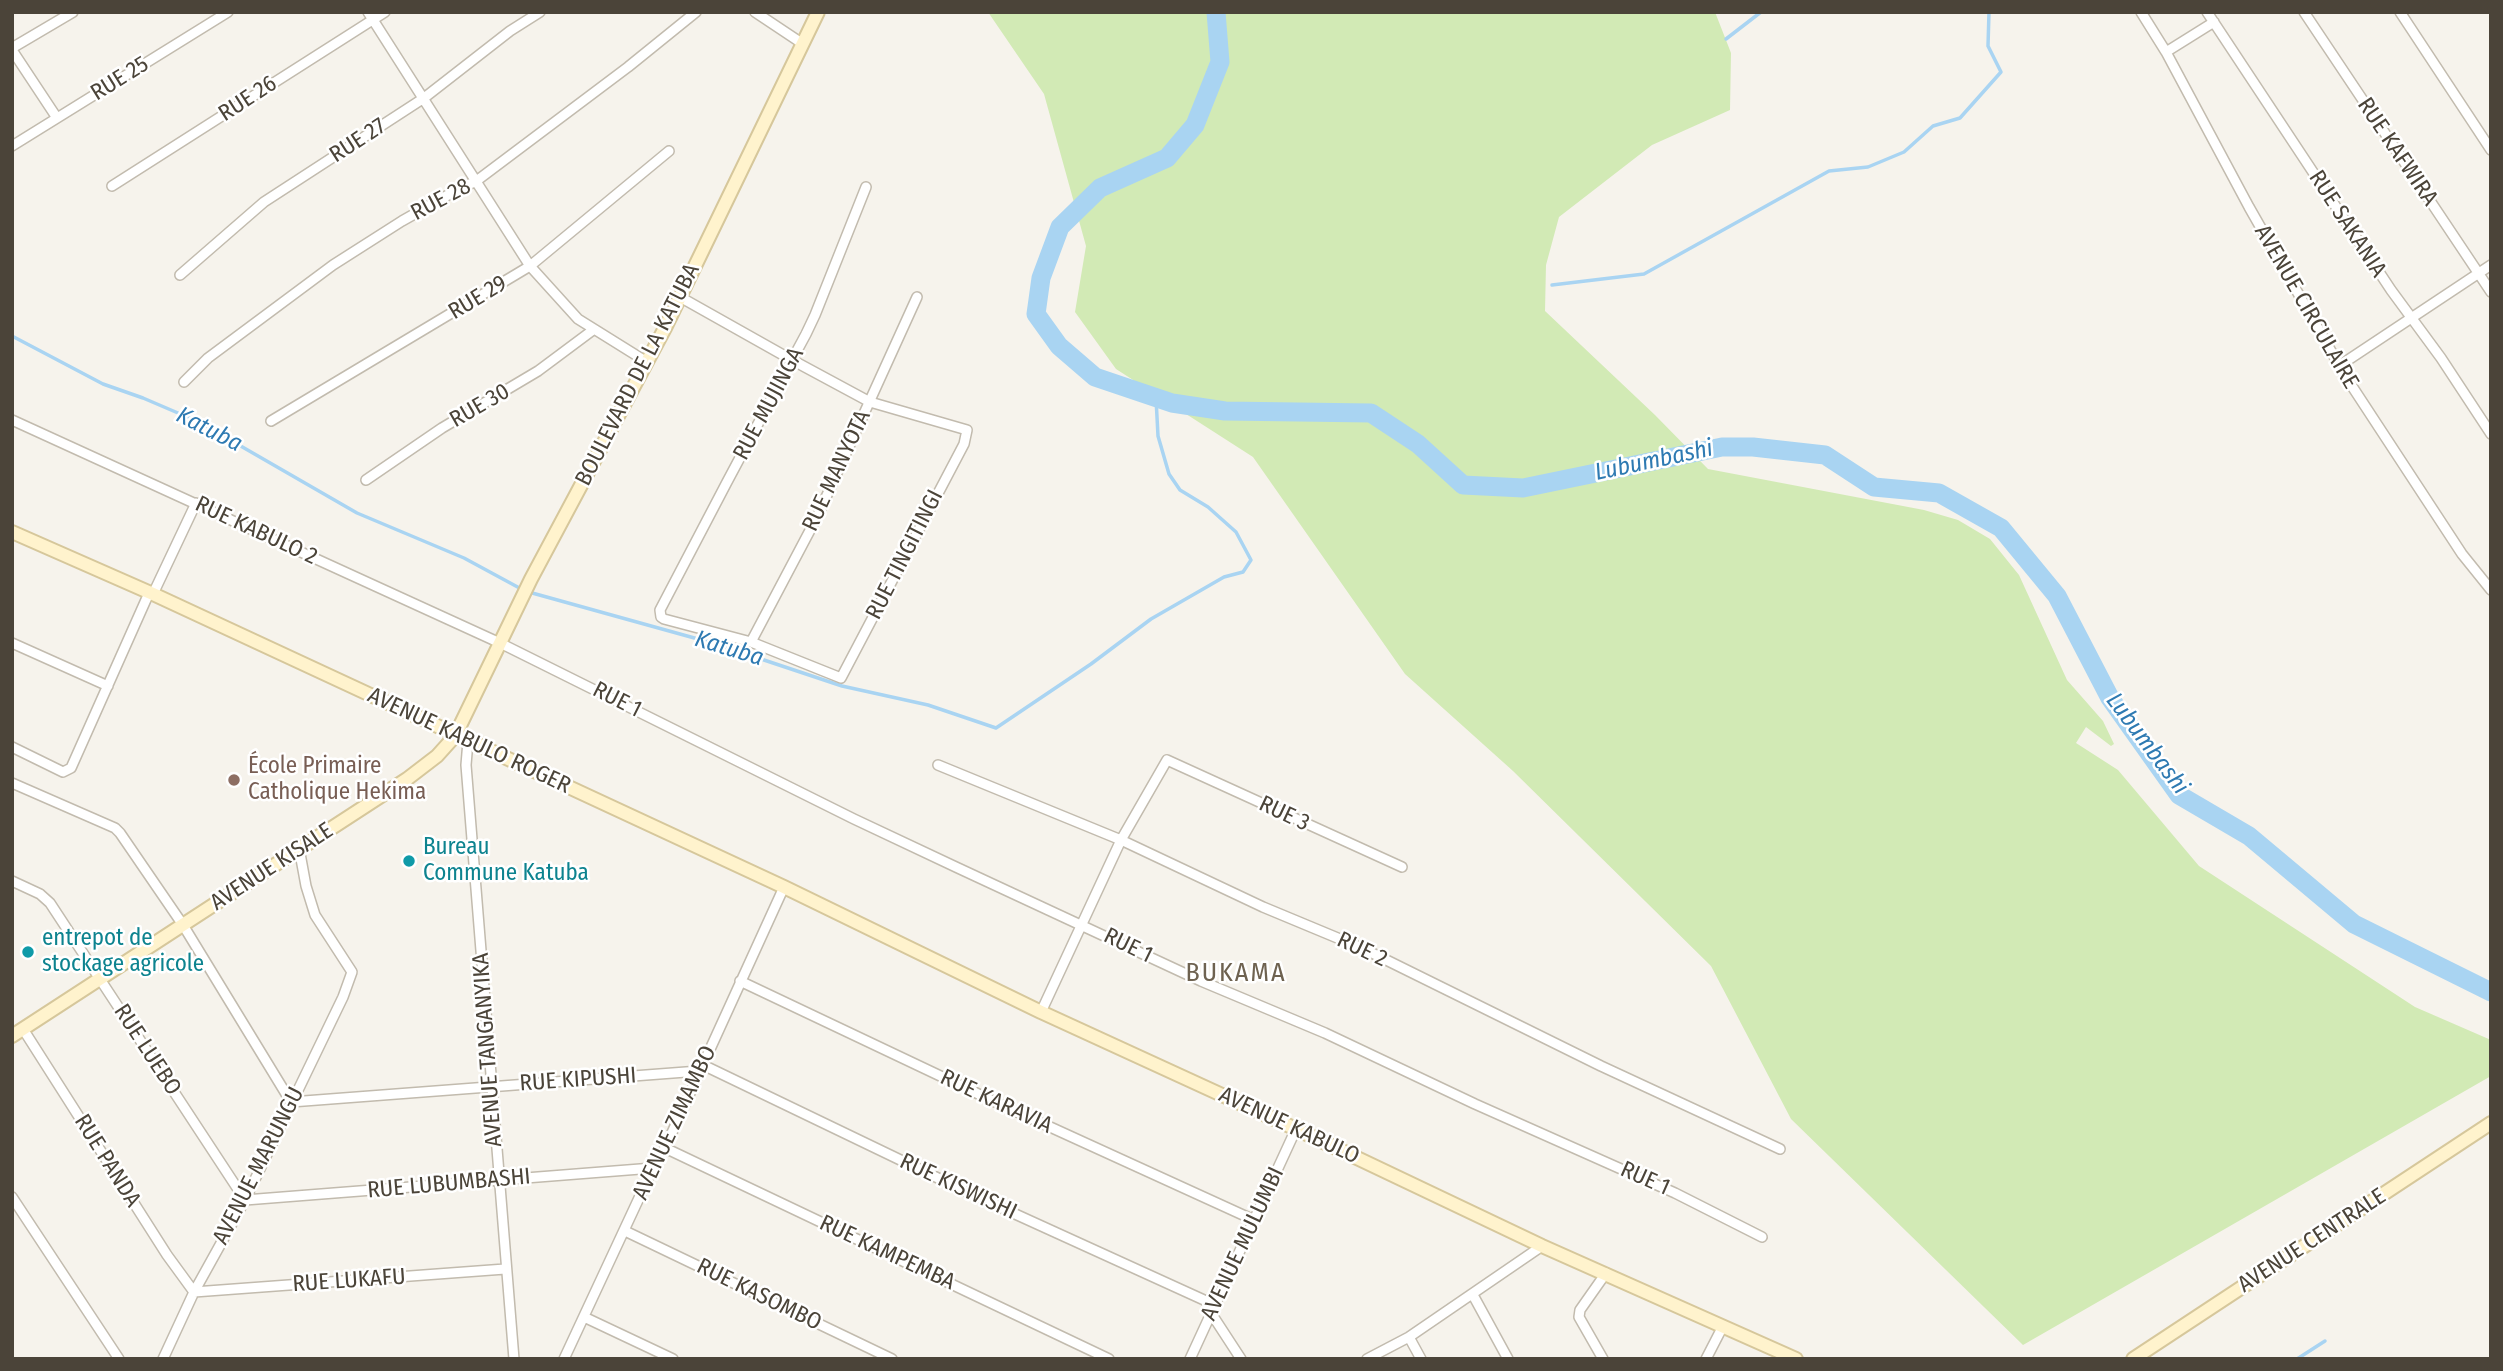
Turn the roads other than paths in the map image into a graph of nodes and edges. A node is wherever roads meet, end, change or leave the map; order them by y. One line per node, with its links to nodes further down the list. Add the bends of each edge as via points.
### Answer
1 (73, 12): 15 (street)
2 (228, 12): 18 (street, RUE 25)
3 (385, 12): 12 (street, RUE 26)
4 (540, 12): 17 (street, RUE 27)
5 (696, 12): 22 (street, RUE 28)
6 (755, 12): 14 (street)
7 (818, 12): 14 (street, BOULEVARD DE LA KATUBA)
8 (2141, 12): 16 (street, AVENUE CIRCULAIRE)
9 (2207, 12): 13 (street, RUE SAKANIA)
10 (2304, 12): 27 (street, RUE KAFWIRA)
11 (2400, 12): 20 (street)
12 (370, 16): 17 (street); 23 (street, RUE 26)
13 (2214, 22): 16 (street); 32 (street, RUE SAKANIA)
14 (803, 44): 30 (street, BOULEVARD DE LA KATUBA)
15 (12, 49): 18 (street)
16 (2166, 52): 36 (street, AVENUE CIRCULAIRE)
17 (424, 98): 22 (street); 28 (street, RUE 27, via 264,202)
18 (57, 118): 19 (street, RUE 25)
19 (12, 146)
20 (2491, 150)
21 (669, 151): 26 (street, RUE 29)
22 (475, 182): 26 (street); 37 (street, RUE 28, via 402,220 334,265 208,358)
23 (113, 186)
24 (866, 187): 34 (street, RUE MUJINGA)
25 (2491, 265): 27 (street)
26 (530, 266): 33 (street); 40 (street, RUE 29)
27 (2478, 273): 29 (street, RUE KAFWIRA); 32 (street)
28 (180, 275)
29 (2491, 292)
30 (680, 297): 34 (street); 35 (street, BOULEVARD DE LA KATUBA)
31 (917, 297): 38 (street, RUE MANYOTA)
32 (2410, 318): 36 (street); 41 (street, RUE SAKANIA)
33 (593, 330): 35 (street); 42 (street, RUE 30, via 538,372 442,428)
34 (792, 360): 38 (street); 47 (street, RUE MUJINGA, via 660,610 664,620)
35 (647, 362): 49 (street, BOULEVARD DE LA KATUBA)
36 (2339, 366): 45 (street, AVENUE CIRCULAIRE)
37 (184, 383)
38 (870, 402): 47 (street, RUE MANYOTA, via 817,517); 47 (street, RUE TINGITINGI, via 967,430 964,444 841,678)
39 (12, 420): 43 (street, RUE KABULO 2)
40 (271, 422)
41 (2491, 434)
42 (366, 480)
43 (195, 503): 46 (street); 49 (street, RUE KABULO 2)
44 (12, 532): 46 (street)
45 (2491, 590)
46 (151, 594): 50 (street); 51 (street, AVENUE KABULO ROGER)
47 (751, 642)
48 (12, 643): 50 (street)
49 (500, 643): 51 (street, BOULEVARD DE LA KATUBA); 62 (street, RUE 1, via 846,815)
50 (108, 686): 53 (street, via 68,771)
51 (455, 736): 52 (street, AVENUE KABULO ROGER); 58 (street, AVENUE KISALE, via 423,768)
52 (468, 741): 61 (street, AVENUE KABULO ROGER); 69 (street, AVENUE TANGANYIKA, via 466,765)
53 (15, 748): 54 (street)
54 (12, 761)
55 (938, 765): 57 (street, RUE 2)
56 (12, 783): 63 (street, via 115,828)
57 (1121, 840): 59 (street, RUE 3, via 1167,760); 62 (street); 74 (street, RUE 2, via 1364,949)
58 (299, 848): 63 (street, AVENUE KISALE); 70 (street, AVENUE MARUNGU, via 315,915 352,972)
59 (1402, 867)
60 (12, 881): 64 (street, RUE LUEBO, via 46,898)
61 (784, 887): 65 (street, AVENUE ZIMAMBO); 66 (street, AVENUE KABULO)
62 (1083, 924): 66 (street); 81 (street, RUE 1, via 1675,1193)
63 (183, 925): 64 (street, AVENUE KISALE); 70 (street)
64 (101, 979): 67 (street, AVENUE KISALE); 78 (street, RUE LUEBO)
65 (740, 981): 68 (street, AVENUE ZIMAMBO); 79 (street, RUE KARAVIA)
66 (1041, 1012): 72 (street, AVENUE KABULO)
67 (18, 1032): 85 (street, RUE PANDA)
68 (701, 1068): 69 (street, RUE KIPUSHI); 73 (street, AVENUE ZIMAMBO); 87 (street, RUE KISWISHI)
69 (492, 1086): 70 (street, RUE KIPUSHI); 76 (street, AVENUE TANGANYIKA)
70 (291, 1102): 78 (street, AVENUE MARUNGU)
71 (2491, 1123): 106 (street, AVENUE CENTRALE)
72 (1296, 1129): 79 (street, AVENUE MULUMBI); 82 (street, AVENUE KABULO)
73 (665, 1148): 75 (street, AVENUE ZIMAMBO); 97 (street, RUE KAMPEMBA)
74 (1780, 1149)
75 (653, 1168): 76 (street, RUE LUBUMBASHI); 80 (street, AVENUE ZIMAMBO)
76 (498, 1180): 78 (street, RUE LUBUMBASHI); 83 (street, AVENUE TANGANYIKA)
77 (12, 1197): 91 (street)
78 (245, 1200): 85 (street, AVENUE MARUNGU)
79 (1254, 1220): 87 (street, AVENUE MULUMBI)
80 (625, 1231): 88 (street, AVENUE ZIMAMBO); 96 (street, RUE KASOMBO)
81 (1762, 1237)
82 (1542, 1246): 84 (street, AVENUE KABULO); 86 (street)
83 (505, 1269): 85 (street, RUE LUKAFU); 93 (street, AVENUE TANGANYIKA)
84 (1606, 1273): 89 (street, AVENUE KABULO); 103 (street, via 1579,1317)
85 (194, 1292): 92 (street, AVENUE MARUNGU)
86 (1473, 1295): 90 (street); 102 (street)
87 (1213, 1309): 98 (street, AVENUE MULUMBI); 99 (street)
88 (584, 1317): 94 (street, AVENUE ZIMAMBO); 95 (street)
89 (1723, 1326): 104 (street); 105 (street, AVENUE KABULO)
90 (1409, 1337): 100 (street); 101 (street)
91 (118, 1359)
92 (163, 1359)
93 (514, 1359)
94 (564, 1359)
95 (673, 1359)
96 (892, 1359)
97 (1109, 1359)
98 (1190, 1359)
99 (1241, 1359)
100 (1367, 1359)
101 (1422, 1359)
102 (1508, 1359)
103 (1603, 1359)
104 (1706, 1359)
105 (1796, 1359)
106 (2133, 1359)

